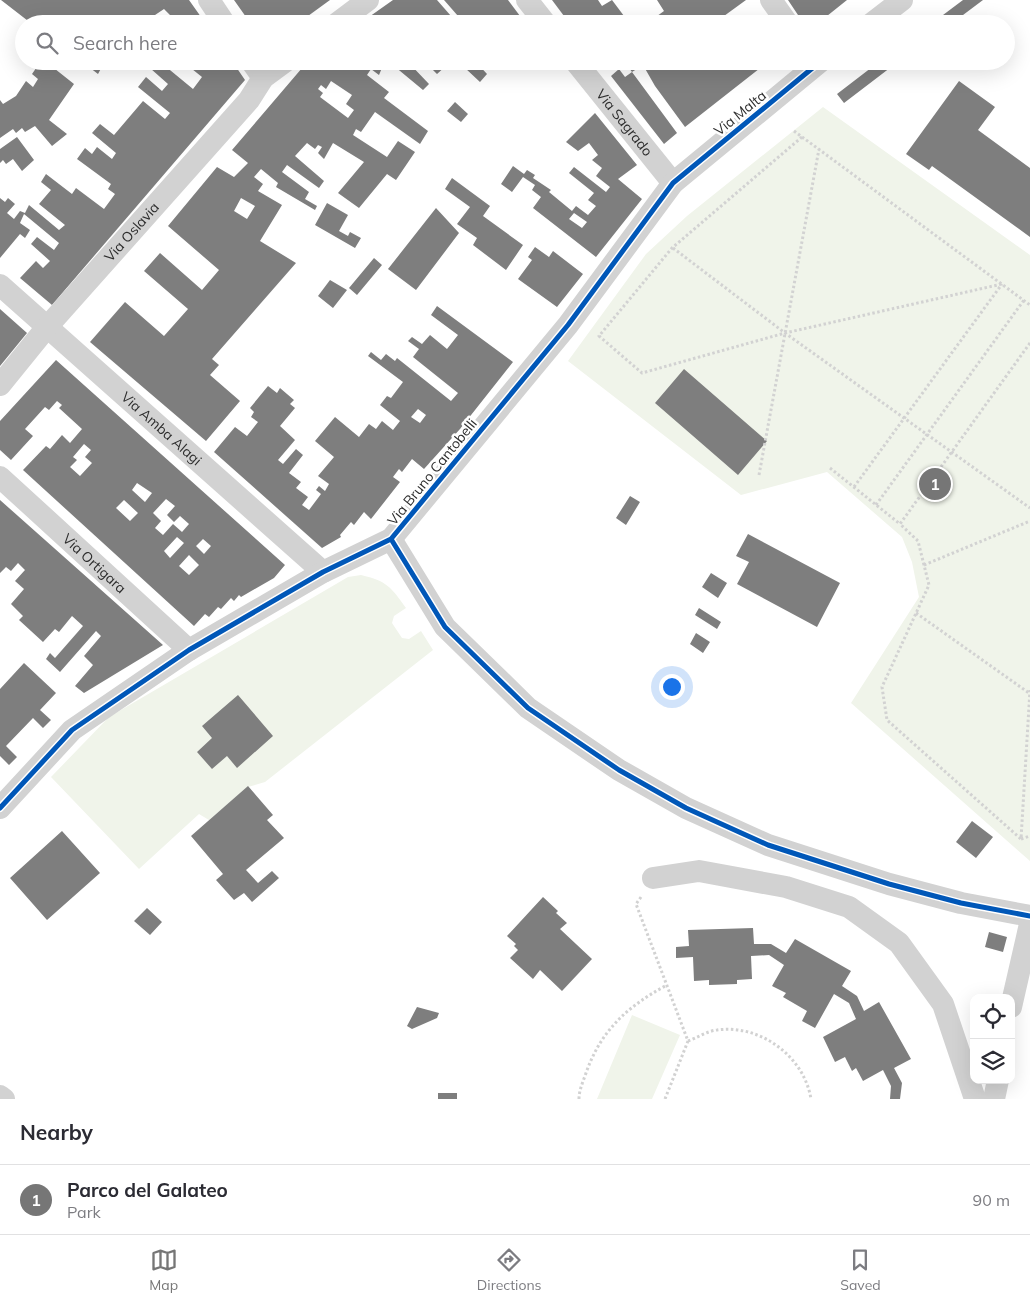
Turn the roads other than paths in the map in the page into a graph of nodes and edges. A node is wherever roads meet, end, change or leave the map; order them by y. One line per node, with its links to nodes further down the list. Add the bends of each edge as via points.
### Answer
1 (209, 0): 6 (street)
2 (368, 0): 7 (street)
3 (526, 0): 8 (street)
4 (771, 0): 9 (street)
5 (902, 0): 10 (street)
6 (219, 15)
7 (348, 15)
8 (538, 15)
9 (782, 15)
10 (883, 15)
11 (257, 70): 16 (street, Via Oslavia, via 250,100)
12 (583, 70): 14 (street, Via Sagrado)
13 (808, 70): 14 (street, Via Malta)
14 (673, 183): 19 (street, Via Bruno Cantobelli, via 568,325)
15 (0, 285): 16 (street, Via Amba Alagi)
16 (47, 327): 17 (street, Via Oslavia); 20 (street, Via Amba Alagi)
17 (0, 385)
18 (0, 477): 21 (street, Via Ortigara)
19 (391, 540): 20 (street, Via Bruno Cantobelli); 24 (street, via 445,628 528,708 619,770 686,808 768,845 888,884)
20 (323, 572): 21 (street, Via Bruno Cantobelli)
21 (189, 650): 22 (street, Via Bruno Cantobelli, via 72,730)
22 (0, 808)
23 (653, 878): 31 (street, via 699,871 786,887 849,907 899,943 943,1004)
24 (1030, 916)
25 (1030, 924): 26 (street)
26 (1023, 986): 27 (street)
27 (1015, 1000)
28 (997, 1084): 32 (street)
29 (0, 1096): 30 (street)
30 (4, 1099)
31 (975, 1099)
32 (994, 1099)

